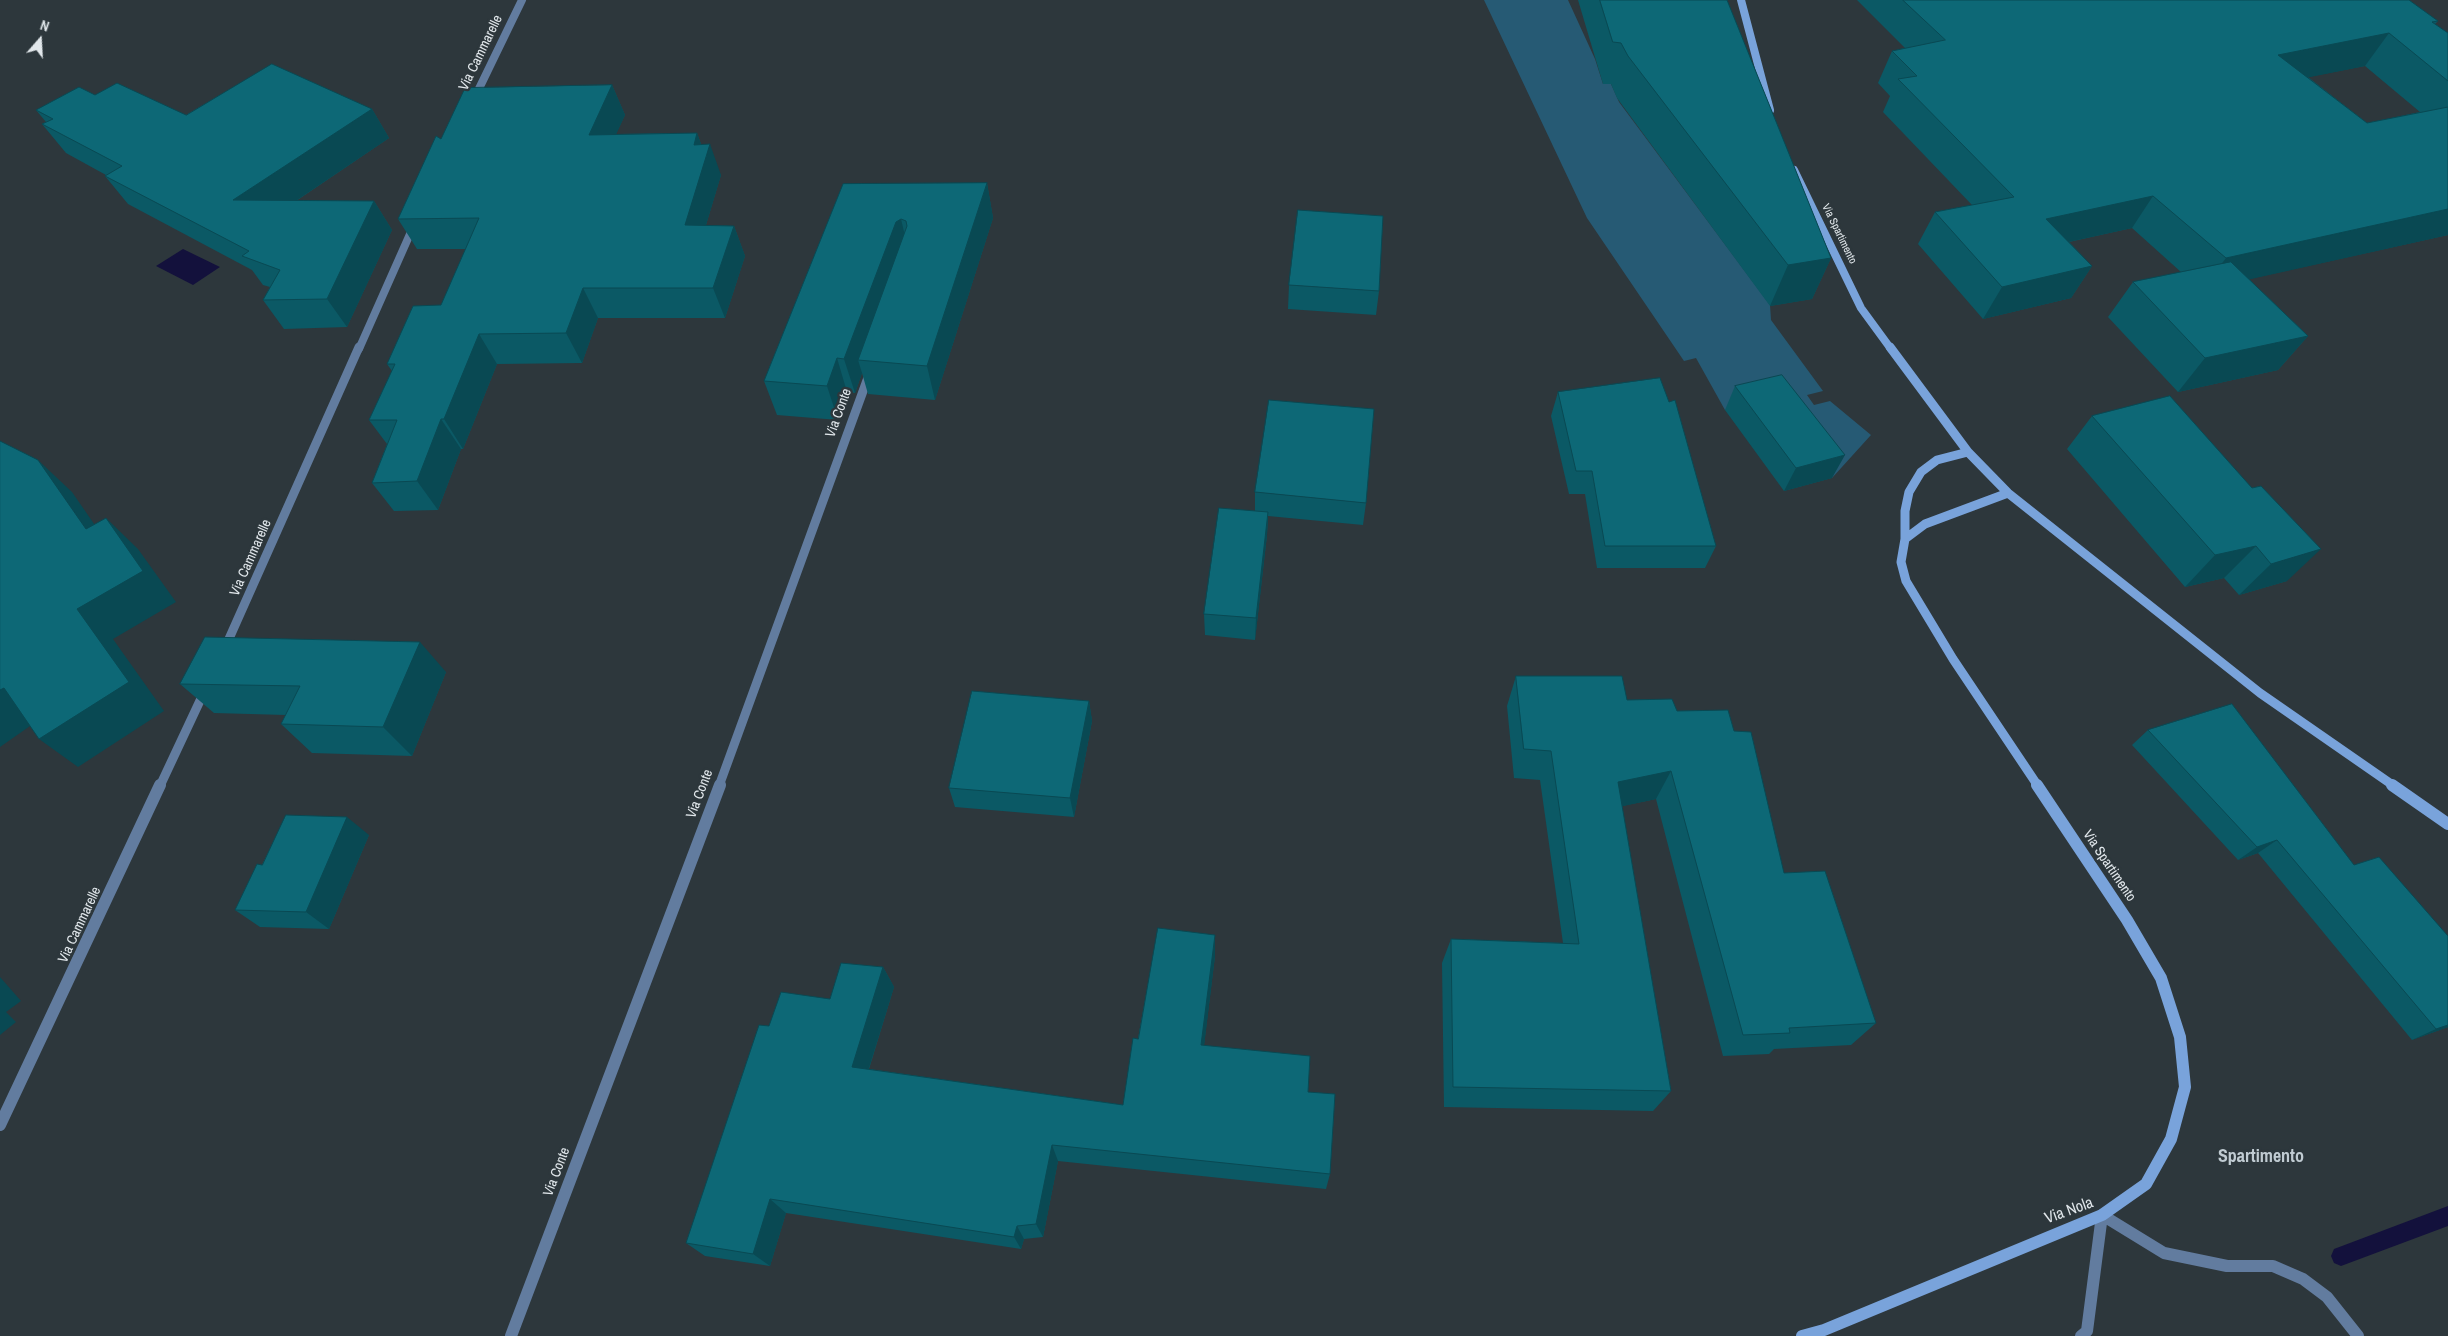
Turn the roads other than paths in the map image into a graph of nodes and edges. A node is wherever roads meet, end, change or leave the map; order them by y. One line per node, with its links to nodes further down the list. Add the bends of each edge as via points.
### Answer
1 (522, 0): 3 (street, Via Cammarelle)
2 (1741, 0): 4 (street)
3 (471, 105)
4 (1771, 118)
5 (1790, 161): 8 (street, Via Spartimento, via 1861,308)
6 (417, 218): 11 (street, Via Cammarelle)
7 (874, 361): 16 (street, Via Conte, via 764,668)
8 (1968, 452): 9 (street, Via Spartimento); 10 (street, Via Spartimento, via 1937,460 1921,472 1909,492)
9 (2008, 493): 10 (street, via 1924,524); 13 (street, Via Spartimento, via 2260,693)
10 (1905, 539): 15 (street, Via Spartimento, via 1901,562 1906,581 1953,659 2127,920 2161,978 2180,1037 2185,1087 2171,1139 2146,1184)
11 (218, 663)
12 (210, 681): 14 (street, Via Cammarelle)
13 (2448, 824)
14 (0, 1125)
15 (2102, 1215): 17 (street, Via Nola, via 1824,1330); 18 (street, via 2087,1332); 19 (street, Via Nola, via 2164,1253 2227,1266 2273,1266 2303,1279 2327,1297)
16 (511, 1336)
17 (1802, 1336)
18 (2081, 1336)
19 (2358, 1336)

